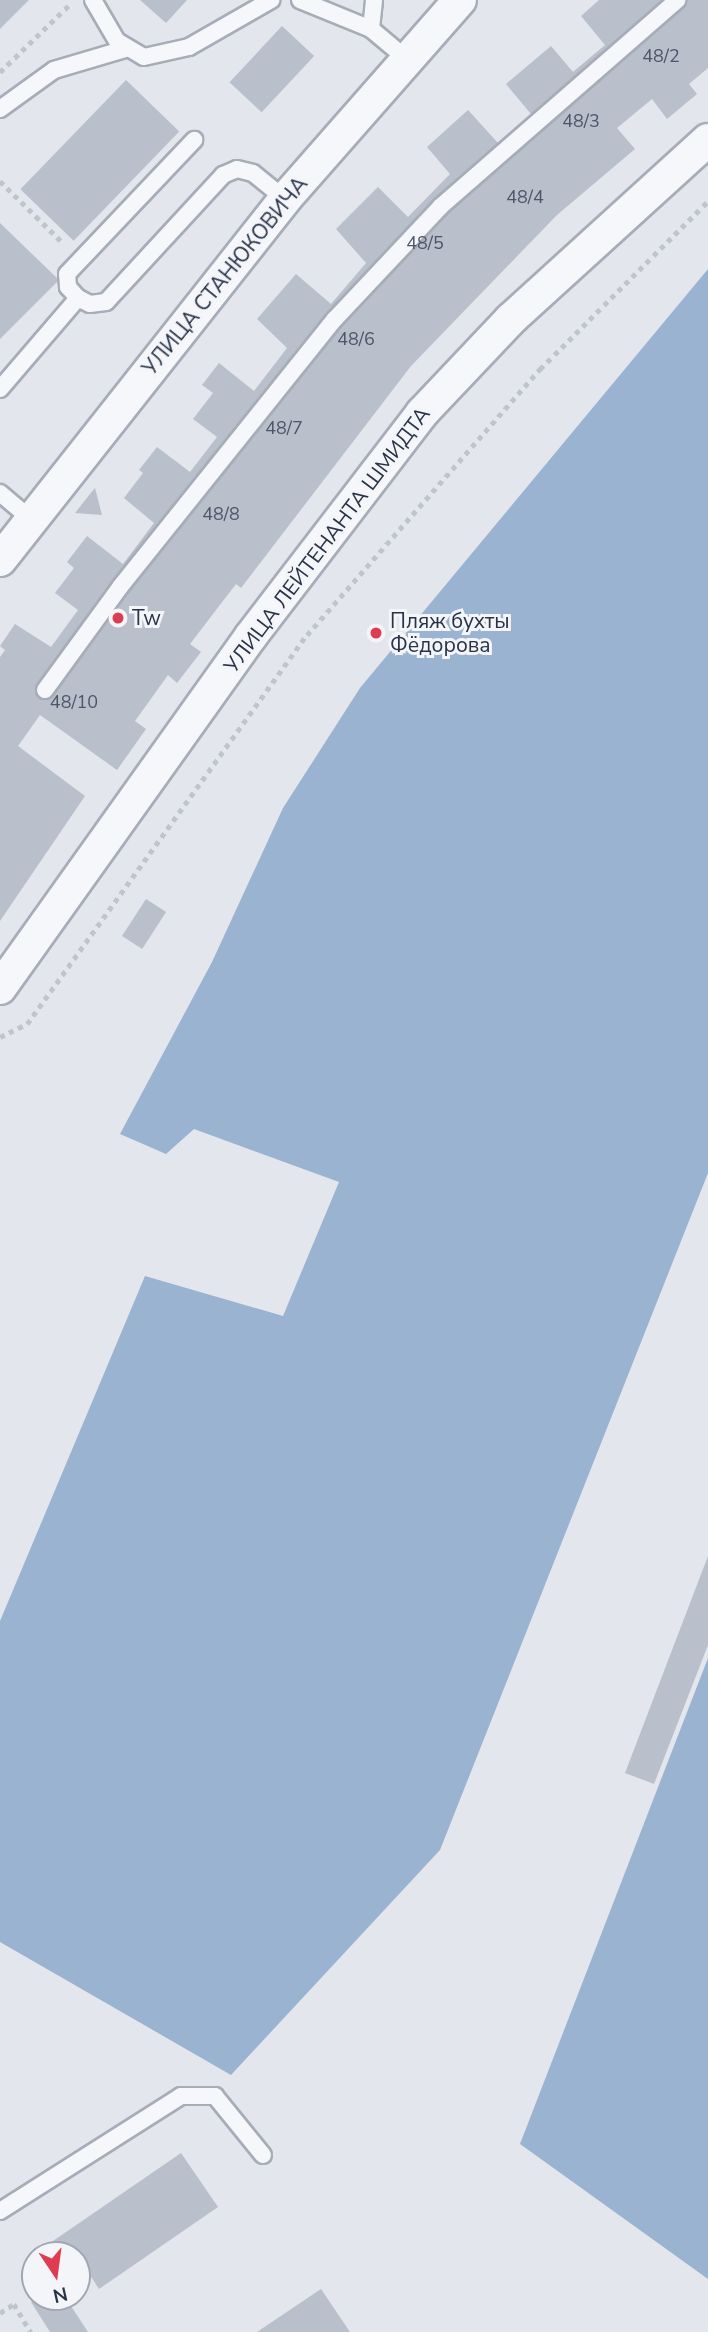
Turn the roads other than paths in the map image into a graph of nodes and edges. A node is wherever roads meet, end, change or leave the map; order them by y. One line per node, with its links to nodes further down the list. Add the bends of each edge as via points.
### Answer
1 (93, 0): 8 (lane)
2 (271, 0): 8 (lane, via 188,47 144,57)
3 (300, 0): 7 (lane)
4 (374, 0): 7 (lane)
5 (460, 0): 9 (street, УЛИЦА СТАНЮКОВИЧА)
6 (677, 0): 19 (lane, via 440,207 335,319 129,576)
7 (371, 29): 9 (lane)
8 (125, 49): 10 (lane, via 54,71)
9 (408, 60): 13 (street, УЛИЦА СТАНЮКОВИЧА)
10 (0, 109)
11 (194, 140): 14 (lane, via 67,274 68,287)
12 (708, 140): 20 (street, УЛИЦА ЛЕЙТЕНАНТА ШМИДТА, via 511,319 422,413 251,636)
13 (285, 199): 14 (lane, via 253,173 237,169 223,175 106,302 90,304); 17 (street, УЛИЦА СТАНЮКОВИЧА)
14 (78, 298): 15 (lane)
15 (0, 389)
16 (0, 493): 17 (lane)
17 (32, 520): 18 (street, УЛИЦА СТАНЮКОВИЧА)
18 (0, 560)
19 (45, 690)
20 (0, 988)
21 (263, 2155): 22 (lane, via 215,2096 181,2096)
22 (0, 2211)

